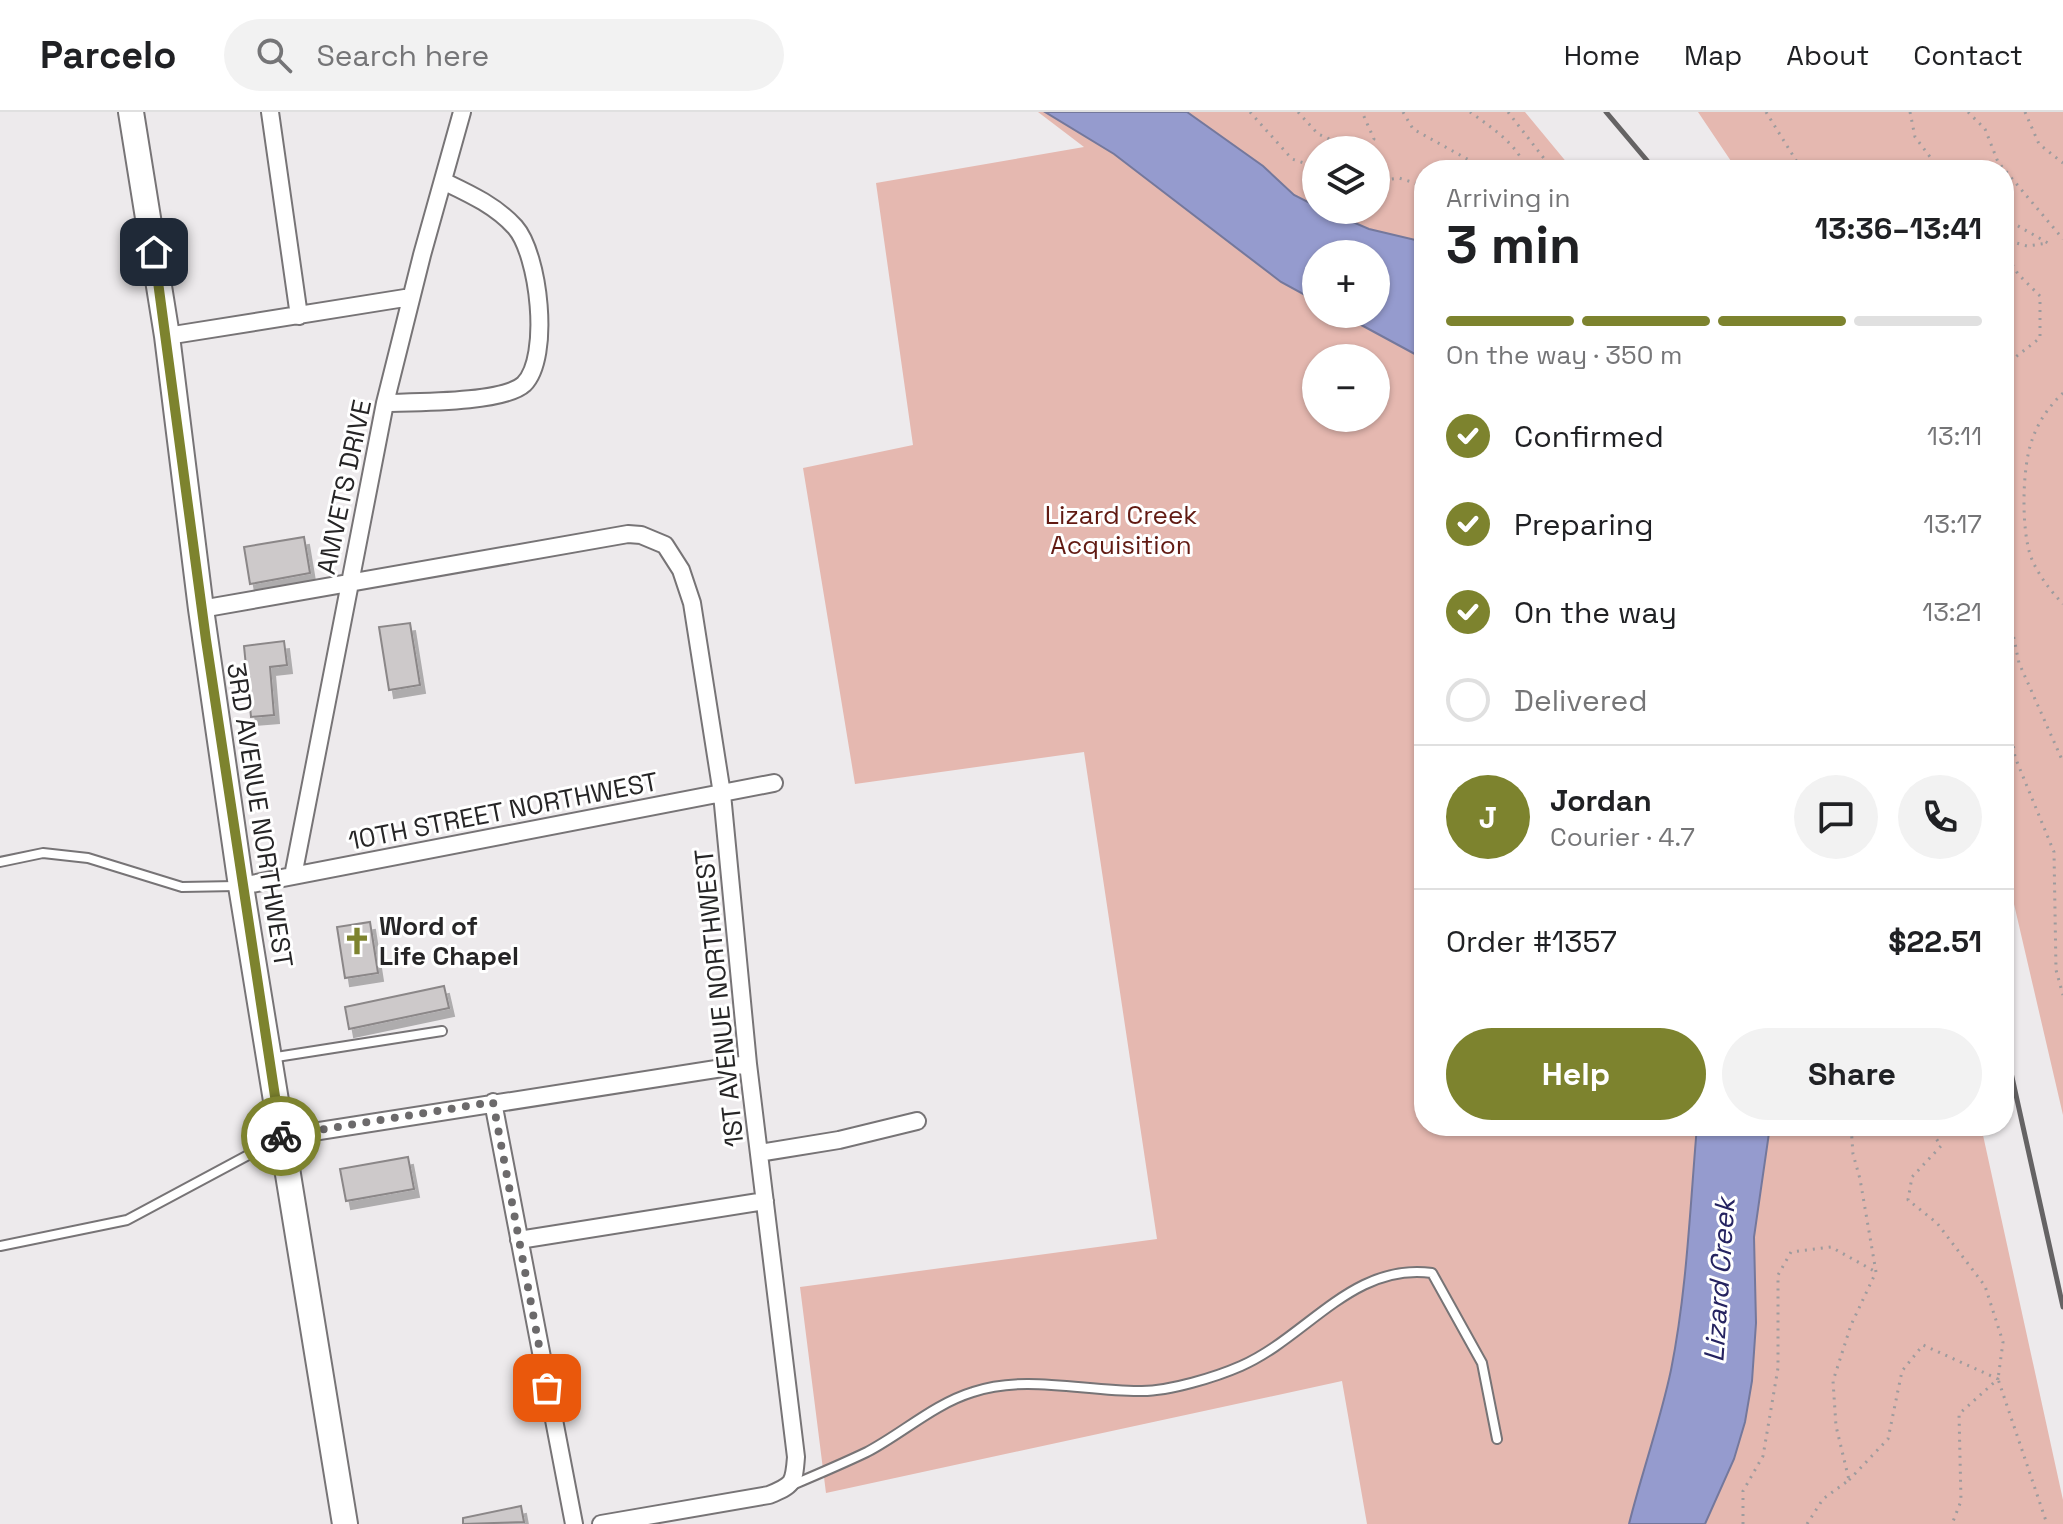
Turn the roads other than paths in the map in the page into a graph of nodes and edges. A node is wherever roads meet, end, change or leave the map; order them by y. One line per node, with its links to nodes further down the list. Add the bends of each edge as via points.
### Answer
1 (131, 112): 7 (main road, 3RD AVENUE NORTHWEST)
2 (270, 112): 6 (street)
3 (462, 112): 4 (street, AMVETS DRIVE)
4 (443, 181): 5 (street, AMVETS DRIVE); 8 (street, via 482,200 516,228 533,265 540,307 535,365 523,385 504,393)
5 (411, 297): 6 (street); 8 (street, AMVETS DRIVE)
6 (299, 316): 7 (street)
7 (167, 336): 10 (main road, 3RD AVENUE NORTHWEST)
8 (385, 403): 9 (street, AMVETS DRIVE)
9 (348, 585): 10 (street, 1ST AVENUE NORTHWEST); 12 (street, 1ST AVENUE NORTHWEST, via 628,534 665,545 692,603); 14 (street, AMVETS DRIVE)
10 (201, 609): 15 (main road, 3RD AVENUE NORTHWEST)
11 (774, 783): 12 (street, 10TH STREET NORTHWEST)
12 (722, 794): 14 (street, 10TH STREET NORTHWEST); 18 (street, 1ST AVENUE NORTHWEST)
13 (0, 862): 15 (lane, via 43,853 88,858 182,887)
14 (293, 876): 15 (street, 10TH STREET NORTHWEST)
15 (241, 886): 17 (main road, 3RD AVENUE NORTHWEST)
16 (442, 1031): 17 (lane)
17 (269, 1059): 21 (main road, 3RD AVENUE NORTHWEST)
18 (748, 1064): 19 (street); 22 (street, 1ST AVENUE NORTHWEST)
19 (493, 1102): 21 (street); 24 (street)
20 (917, 1121): 22 (street)
21 (281, 1137): 25 (lane, via 127,1220); 28 (main road, 3RD AVENUE NORTHWEST)
22 (759, 1153): 23 (street, 1ST AVENUE NORTHWEST)
23 (765, 1201): 24 (street); 27 (street, 1ST AVENUE NORTHWEST, via 796,1457)
24 (519, 1240): 29 (street)
25 (0, 1246)
26 (1497, 1439): 27 (lane, via 1482,1363 1432,1273 1412,1270 1356,1287 1269,1353 1238,1368 1145,1391 1012,1384 973,1392 931,1411 869,1451)
27 (789, 1487): 30 (street)
28 (345, 1524)
29 (574, 1524)
30 (601, 1524)

